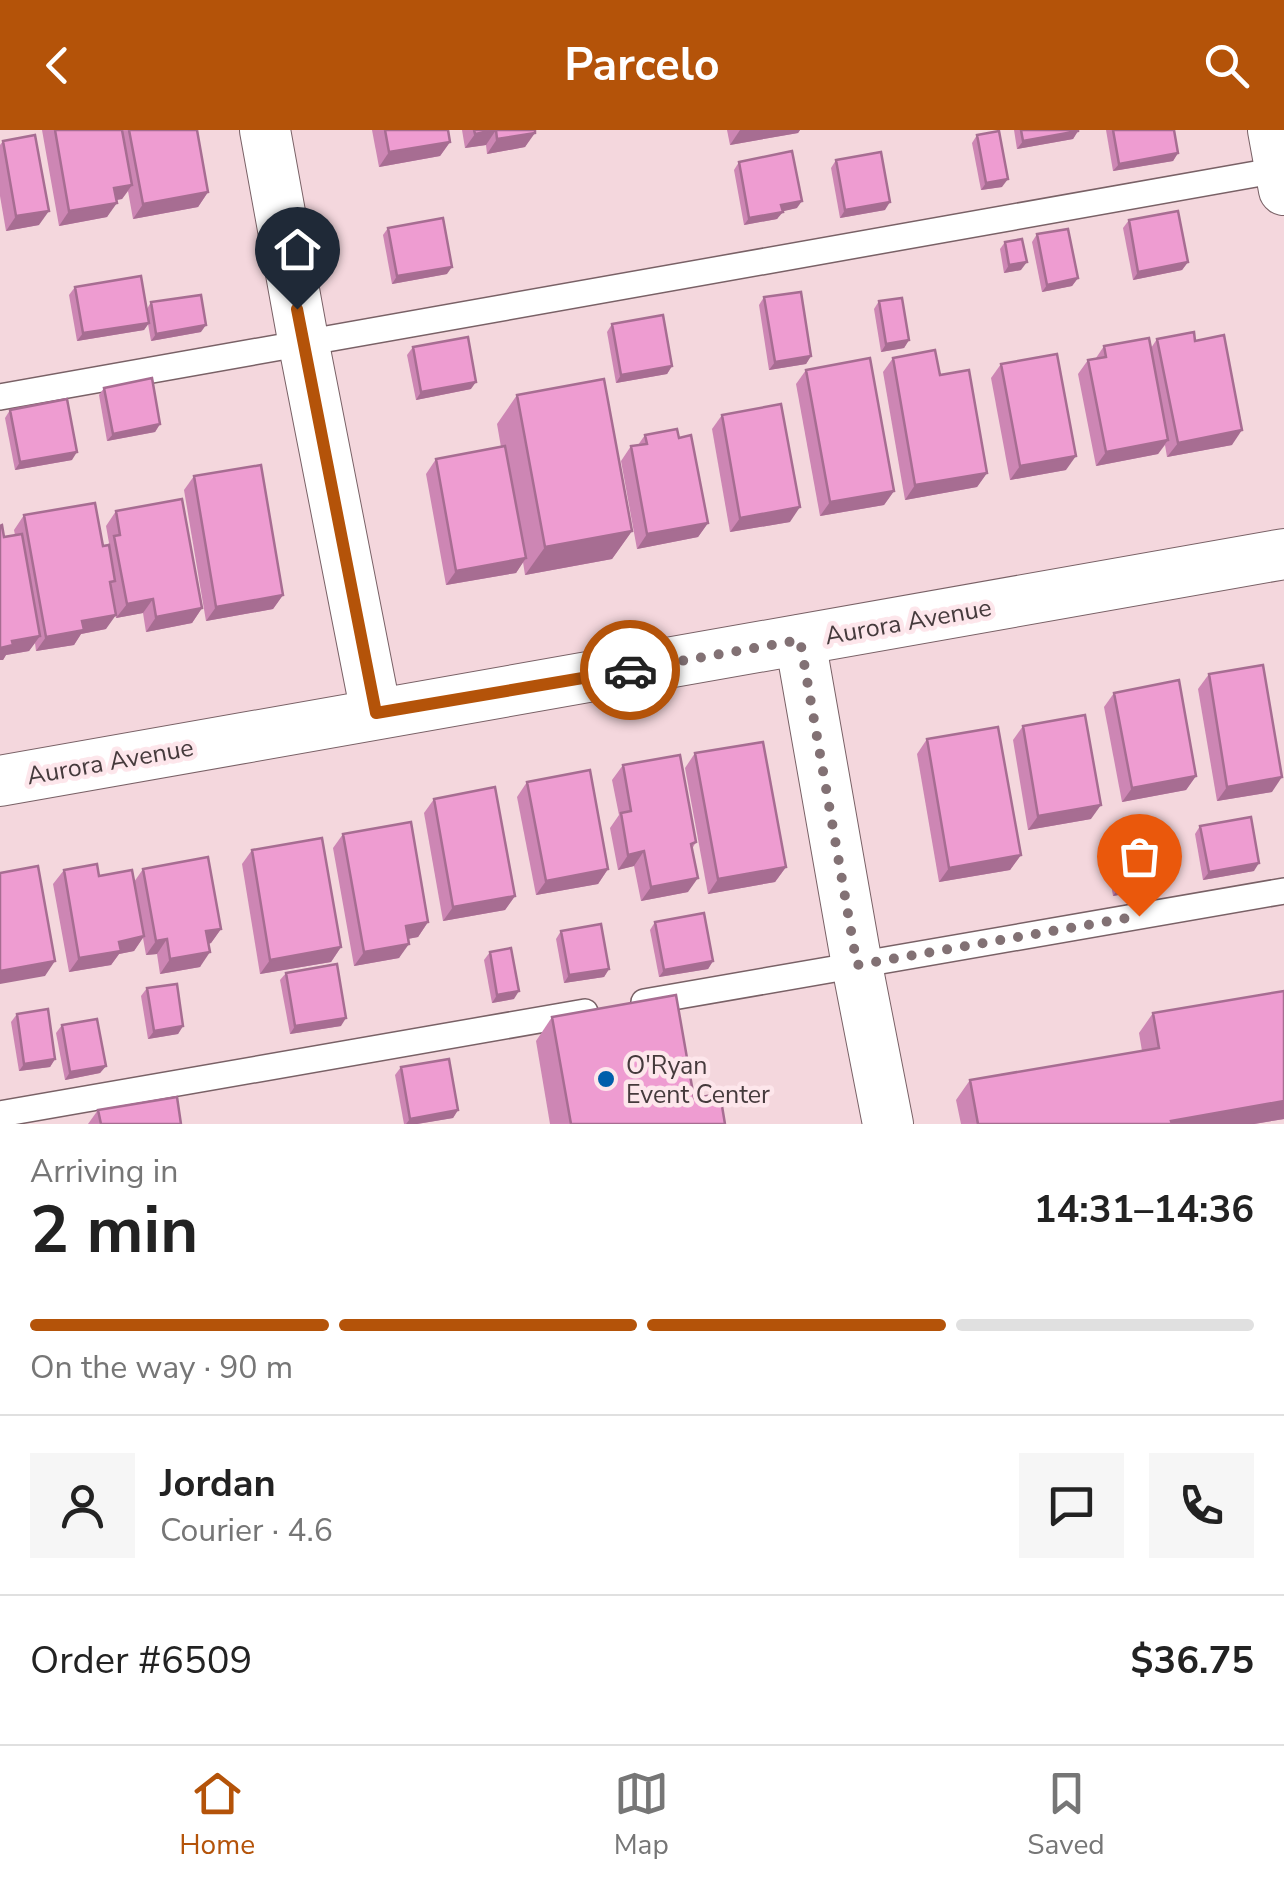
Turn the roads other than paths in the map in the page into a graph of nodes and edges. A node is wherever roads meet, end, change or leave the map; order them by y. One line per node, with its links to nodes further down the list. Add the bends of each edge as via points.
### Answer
1 (265, 130): 3 (street)
2 (1280, 165): 3 (lane)
3 (304, 344): 4 (lane); 7 (street)
4 (0, 397)
5 (1284, 554): 6 (street, Aurora Avenue)
6 (800, 640): 7 (street, Aurora Avenue); 10 (street)
7 (376, 713): 8 (street, Aurora Avenue)
8 (0, 781)
9 (1284, 891): 10 (lane)
10 (857, 965): 11 (lane); 12 (street)
11 (0, 1114)
12 (888, 1124)

